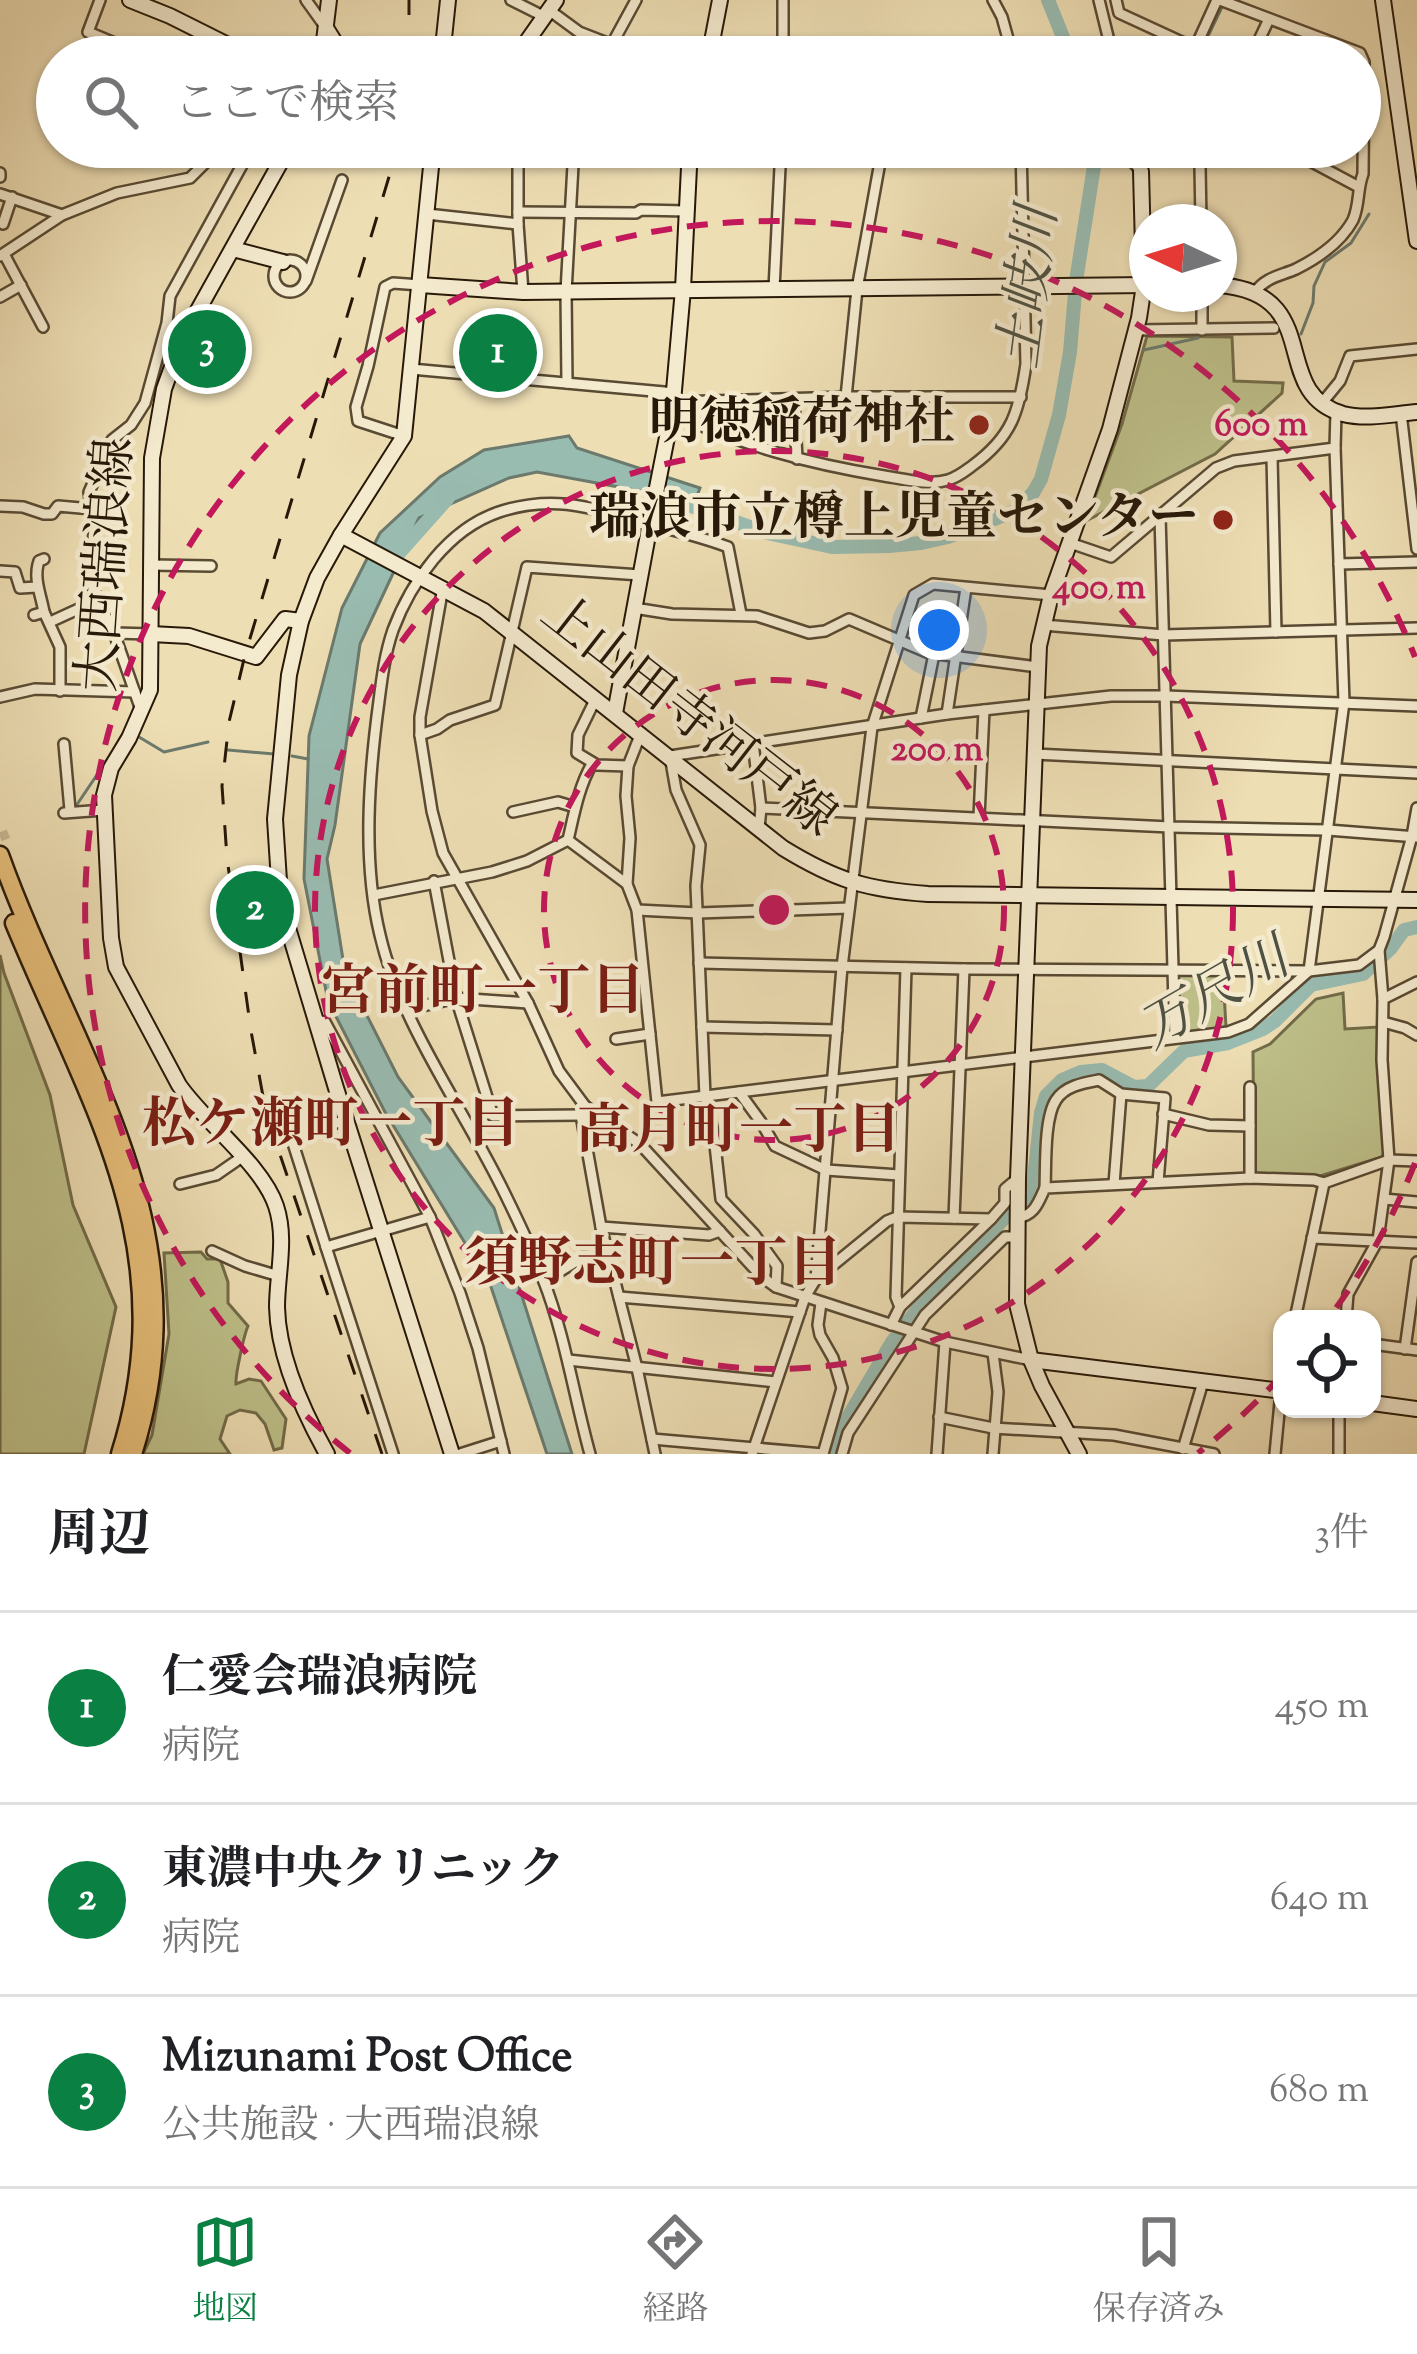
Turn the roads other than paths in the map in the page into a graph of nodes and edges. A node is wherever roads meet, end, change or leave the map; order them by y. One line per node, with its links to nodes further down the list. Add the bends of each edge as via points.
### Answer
1 (100, 0): 18 (street, via 88,32)
2 (130, 0): 19 (street)
3 (306, 0): 17 (street)
4 (329, 0): 17 (street)
5 (448, 0): 22 (street)
6 (511, 0): 15 (street)
7 (636, 0): 25 (street)
8 (720, 0): 26 (street)
9 (783, 0): 27 (street)
10 (993, 0): 28 (street)
11 (1099, 0): 29 (street)
12 (1116, 0): 30 (street, via 1119,13)
13 (1383, 0): 51 (street)
14 (1221, 1): 16 (street); 31 (street)
15 (550, 9): 23 (street); 24 (street)
16 (1269, 19): 32 (street); 33 (street)
17 (326, 28): 20 (street); 21 (street)
18 (98, 36)
19 (210, 36)
20 (325, 36)
21 (331, 36)
22 (444, 36)
23 (531, 36)
24 (589, 36)
25 (615, 36)
26 (713, 36)
27 (783, 36)
28 (1007, 36)
29 (1108, 36)
30 (1162, 36)
31 (1202, 36)
32 (1261, 36)
33 (1313, 36)
34 (200, 168): 57 (street, via 190,178)
35 (240, 168): 84 (street, via 170,296)
36 (277, 168): 61 (street, 大西瑞浪線)
37 (431, 168): 55 (street)
38 (518, 168): 58 (street)
39 (573, 168): 56 (street)
40 (689, 168): 54 (street)
41 (780, 168): 71 (street)
42 (879, 168): 72 (street)
43 (1023, 168): 69 (street)
44 (1200, 168): 53 (street)
45 (1321, 168): 49 (street)
46 (1363, 168): 49 (street)
47 (1141, 170): 52 (street)
48 (342, 179): 64 (street)
49 (1357, 186): 75 (street, via 1357,208 1341,236)
50 (6, 195): 57 (street); 59 (street)
51 (1414, 203): 60 (street)
52 (1141, 204)
53 (1201, 204)
54 (687, 211): 56 (street); 70 (street)
55 (427, 214): 58 (street); 66 (street)
56 (571, 214): 58 (street); 74 (street)
57 (62, 215): 62 (street)
58 (518, 218): 73 (street)
59 (3, 224)
60 (1417, 242)
61 (233, 249): 63 (street); 84 (street, 大西瑞浪線)
62 (2, 255): 65 (street)
63 (284, 262): 64 (street, via 302,266); 64 (street, via 274,274 280,289 295,292)
64 (305, 281)
65 (21, 285): 76 (street); 79 (street)
66 (420, 285): 73 (street); 85 (street); 94 (street, via 385,287 356,407 358,421)
67 (1129, 286): 69 (street)
68 (1237, 287): 75 (street)
69 (1031, 288): 72 (street); 88 (street)
70 (683, 289): 71 (street); 74 (street); 91 (street)
71 (775, 289): 72 (street)
72 (857, 289): 87 (street)
73 (523, 292): 74 (street)
74 (566, 292): 86 (street)
75 (1256, 292): 90 (street, via 1283,317 1300,375)
76 (0, 297)
77 (1138, 312): 81 (street)
78 (1202, 312): 82 (street)
79 (43, 327)
80 (1274, 328): 82 (street)
81 (1136, 330): 82 (street); 103 (street)
82 (1202, 330)
83 (1417, 349): 90 (street, via 1350,356)
84 (164, 364): 99 (street, via 131,425 112,440 89,492); 108 (street, 大西瑞浪線)
85 (411, 369): 86 (street); 94 (street)
86 (567, 383): 91 (street)
87 (846, 397): 88 (street); 89 (street)
88 (1022, 397): 97 (street, via 994,450 943,482)
89 (794, 400): 91 (street); 97 (street)
90 (1322, 403): 92 (street)
91 (673, 409): 97 (street); 101 (street)
92 (1336, 412): 93 (street); 95 (street)
93 (1409, 412): 104 (street)
94 (404, 436): 102 (street)
95 (1335, 448): 96 (street); 107 (street)
96 (1272, 457): 100 (street, via 1216,468); 125 (street)
97 (797, 459)
98 (0, 506): 99 (street, via 44,514 58,506)
99 (92, 509): 117 (street)
100 (1160, 516): 103 (street, via 1111,557); 129 (street)
101 (650, 521): 111 (street); 112 (street, via 568,504 497,512); 119 (street, via 728,547)
102 (348, 539): 112 (street, 上山田寺河戸線); 121 (street, via 317,578)
103 (1070, 543): 116 (street)
104 (1417, 549)
105 (44, 560): 113 (street)
106 (1417, 562): 107 (street)
107 (1339, 564): 124 (street)
108 (151, 565): 109 (street); 128 (street, 大西瑞浪線)
109 (212, 566)
110 (0, 571): 113 (street, via 15,572 20,588)
111 (640, 575): 118 (street); 127 (street, via 527,567)
112 (418, 576): 114 (street, 上山田寺河戸線); 178 (street, via 385,654 371,760)
113 (37, 587): 120 (street)
114 (443, 587): 127 (street, 上山田寺河戸線); 149 (street)
115 (966, 588): 116 (street); 130 (street, via 932,584 914,595); 132 (street)
116 (1051, 595): 122 (street)
117 (98, 599): 120 (street); 126 (street)
118 (634, 608): 119 (street); 144 (street)
119 (741, 614): 130 (street, via 809,633 849,619)
120 (43, 616): 134 (street, via 60,647)
121 (301, 621): 128 (street, via 285,619 256,657 189,636); 200 (street, via 284,709 276,849 288,928)
122 (1043, 626): 129 (street); 133 (street)
123 (1417, 628): 124 (street)
124 (1341, 630): 125 (street); 139 (street)
125 (1276, 632): 129 (street)
126 (114, 633): 128 (street); 135 (street)
127 (513, 633): 138 (street, 上山田寺河戸線); 149 (street, via 495,705)
128 (151, 634): 142 (street, 大西瑞浪線, via 151,684)
129 (1164, 635): 136 (street)
130 (898, 641): 131 (street); 147 (street)
131 (934, 654): 132 (street); 146 (street)
132 (955, 658): 133 (street); 145 (street)
133 (1038, 667): 140 (street)
134 (60, 691): 135 (street); 137 (street)
135 (135, 692): 142 (street)
136 (1166, 696): 139 (street); 140 (street); 154 (street)
137 (0, 697)
138 (596, 698): 144 (street, 上山田寺河戸線); 155 (street, via 578,735 577,753)
139 (1344, 702): 141 (street); 157 (street)
140 (1038, 703): 143 (street); 152 (street)
141 (1417, 706)
142 (141, 710): 162 (street, 大西瑞浪線, via 106,781)
143 (984, 710): 145 (street); 165 (street)
144 (615, 713): 148 (street, 上山田寺河戸線)
145 (946, 714): 146 (street)
146 (921, 718): 147 (street)
147 (872, 727): 150 (street); 163 (street)
148 (640, 733): 153 (street, 上山田寺河戸線); 156 (street)
149 (420, 734): 173 (street, via 432,812)
150 (753, 742): 153 (street); 160 (street)
151 (64, 744): 162 (street, via 67,812)
152 (1035, 754): 154 (street); 166 (street)
153 (670, 756): 168 (street, 上山田寺河戸線); 186 (street, via 700,845)
154 (1168, 760): 157 (street); 167 (street)
155 (592, 764): 156 (street); 159 (street)
156 (628, 766): 176 (street)
157 (1336, 768): 158 (street); 169 (street)
158 (1417, 773)
159 (575, 807): 164 (street, via 558,802); 171 (street)
160 (761, 808): 163 (street); 168 (street)
161 (1417, 808): 170 (street)
162 (104, 810): 220 (street, 大西瑞浪線, via 116,967 190,1102)
163 (862, 811): 165 (street); 175 (street)
164 (513, 812)
165 (979, 817): 166 (street)
166 (1032, 819): 167 (street); 179 (street)
167 (1170, 827): 169 (street); 180 (street)
168 (759, 828): 175 (street, 上山田寺河戸線)
169 (1328, 830): 170 (street); 181 (street)
170 (1414, 837): 182 (street)
171 (568, 840): 173 (street, via 527,861); 176 (street)
172 (0, 855): 285 (highway, via 139,1196 154,1337)
173 (454, 878): 174 (street); 198 (street)
174 (434, 881): 178 (street); 196 (street)
175 (853, 883): 179 (street, 上山田寺河戸線, via 889,892); 184 (street)
176 (627, 884): 185 (street)
177 (0, 887): 284 (highway, via 102,1121 130,1214 142,1329)
178 (374, 895): 199 (street)
179 (1030, 895): 180 (street, 上山田寺河戸線); 192 (street)
180 (1172, 896): 181 (street, 上山田寺河戸線); 193 (street)
181 (1320, 898): 182 (street, 上山田寺河戸線); 194 (street)
182 (1396, 899): 183 (street, 上山田寺河戸線); 187 (street)
183 (1417, 900)
184 (849, 908): 186 (street); 189 (street)
185 (637, 910): 186 (street); 204 (street)
186 (698, 913): 188 (street)
187 (1379, 950): 194 (street, via 1358,965); 197 (street)
188 (700, 963): 189 (street); 202 (street)
189 (842, 967): 190 (street); 203 (street)
190 (906, 968): 191 (street); 210 (street)
191 (964, 969): 192 (street); 209 (street)
192 (1028, 970): 193 (street); 208 (street)
193 (1174, 970): 194 (street); 206 (street)
194 (1310, 970): 206 (street, via 1250,1024)
195 (1417, 982): 197 (street)
196 (455, 998): 198 (street); 199 (street); 216 (street, via 493,1116)
197 (1383, 1000): 201 (street)
198 (528, 1004): 216 (street)
199 (406, 1010): 252 (street)
200 (316, 1020): 218 (street); 234 (street, via 325,1022)
201 (1382, 1022): 205 (street); 221 (street)
202 (702, 1028): 203 (street); 215 (street)
203 (837, 1030): 211 (street)
204 (650, 1034): 207 (street); 215 (street, via 657,1102)
205 (1417, 1035)
206 (1175, 1038): 208 (street)
207 (616, 1039)
208 (1023, 1058): 209 (street); 225 (street)
209 (961, 1066): 210 (street); 236 (street)
210 (904, 1073): 211 (street); 224 (street)
211 (833, 1082): 213 (street); 223 (street)
212 (1250, 1088): 219 (street)
213 (739, 1092): 215 (street); 223 (street, via 775,1146)
214 (1121, 1094): 217 (street, via 1165,1098); 230 (street); 231 (street, via 1099,1080 1055,1101)
215 (705, 1096): 253 (street, via 721,1199 776,1266)
216 (583, 1110): 239 (street); 240 (street, via 640,1144)
217 (1163, 1114): 219 (street); 227 (street)
218 (346, 1120): 241 (street); 246 (street, via 291,1137)
219 (1250, 1126): 226 (street)
220 (242, 1157): 229 (street, via 216,1175); 250 (street, 大西瑞浪線, via 275,1202)
221 (1389, 1160): 222 (street); 228 (street); 232 (street)
222 (1417, 1162)
223 (826, 1170): 224 (street); 251 (street)
224 (899, 1175): 235 (street)
225 (1018, 1178): 237 (street); 238 (street)
226 (1250, 1178): 227 (street); 228 (street)
227 (1158, 1182): 230 (street)
228 (1324, 1183): 243 (street)
229 (180, 1184)
230 (1114, 1184): 231 (street)
231 (1045, 1188): 237 (street, via 1037,1207)
232 (1384, 1198): 233 (street); 244 (street)
233 (1417, 1202)
234 (430, 1217): 241 (street); 281 (street, via 478,1348)
235 (897, 1217): 236 (street); 251 (street); 257 (street)
236 (954, 1218): 238 (street)
237 (1017, 1218): 242 (street)
238 (991, 1219): 257 (street)
239 (601, 1228): 240 (street); 248 (street)
240 (720, 1231): 253 (street)
241 (382, 1232): 246 (street); 288 (street)
242 (1016, 1237): 262 (street, via 1005,1237); 268 (street, via 1017,1304)
243 (1312, 1238): 244 (street); 258 (street)
244 (1378, 1240): 245 (street); 259 (street)
245 (1417, 1243)
246 (326, 1247): 287 (street)
247 (212, 1251): 250 (street)
248 (607, 1251): 252 (street); 254 (street)
249 (1417, 1262): 265 (street)
250 (279, 1276): 286 (street, 大西瑞浪線, via 283,1345)
251 (816, 1279): 255 (street)
252 (544, 1281): 267 (street)
253 (776, 1287): 255 (street)
254 (619, 1297): 260 (street); 269 (street)
255 (805, 1297): 256 (street); 260 (street)
256 (821, 1303): 261 (street); 283 (street, via 820,1335 842,1388 824,1454)
257 (900, 1307): 261 (street)
258 (1297, 1310)
259 (1347, 1310)
260 (800, 1312): 270 (street)
261 (891, 1325): 262 (street)
262 (914, 1332): 263 (street); 292 (street)
263 (945, 1342): 266 (street); 275 (street)
264 (1381, 1345): 265 (street)
265 (1411, 1349)
266 (993, 1353): 268 (street); 278 (street)
267 (568, 1360): 269 (street); 290 (street)
268 (1031, 1360): 271 (street); 279 (street)
269 (637, 1368): 270 (street); 280 (street)
270 (776, 1382): 283 (street)
271 (1203, 1382): 272 (street); 282 (street)
272 (1273, 1387)
273 (1381, 1403): 274 (street)
274 (1417, 1408)
275 (939, 1417): 278 (street); 293 (street)
276 (1278, 1418): 297 (street)
277 (1339, 1418): 298 (street)
278 (994, 1427): 279 (street); 294 (street)
279 (1068, 1434): 282 (street); 295 (street)
280 (652, 1439): 283 (street); 291 (street)
281 (501, 1441): 288 (street); 289 (street)
282 (1183, 1451): 296 (street)
283 (753, 1452)
284 (120, 1454)
285 (133, 1454)
286 (327, 1454)
287 (393, 1454)
288 (456, 1454)
289 (504, 1454)
290 (590, 1454)
291 (655, 1454)
292 (842, 1454)
293 (937, 1454)
294 (993, 1454)
295 (1079, 1454)
296 (1214, 1454)
297 (1275, 1454)
298 (1339, 1454)

